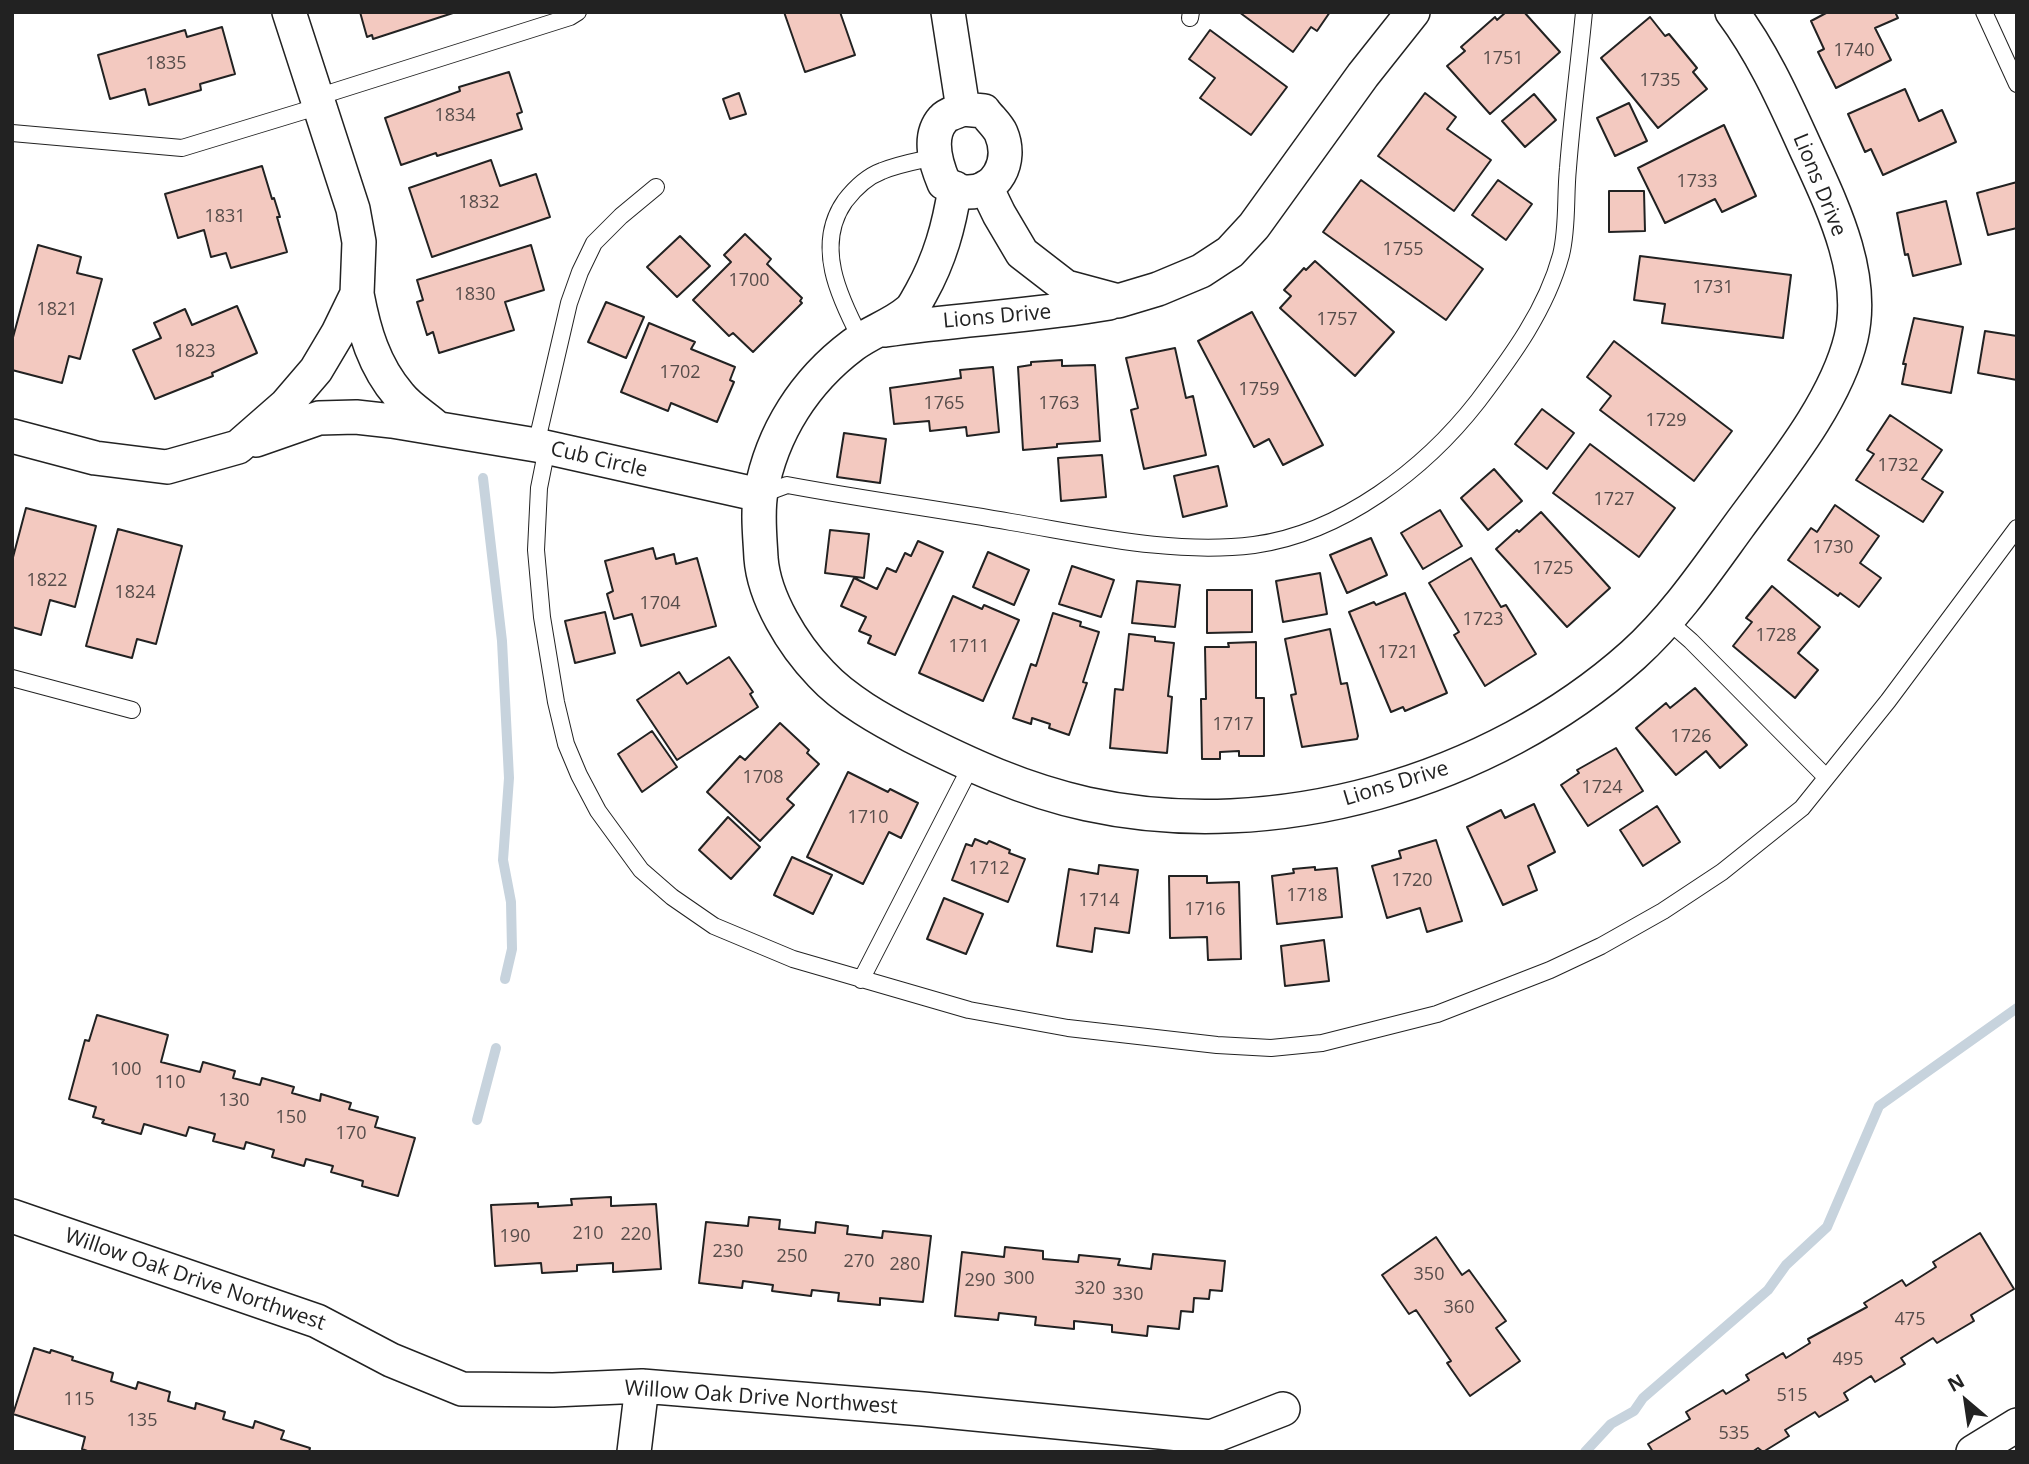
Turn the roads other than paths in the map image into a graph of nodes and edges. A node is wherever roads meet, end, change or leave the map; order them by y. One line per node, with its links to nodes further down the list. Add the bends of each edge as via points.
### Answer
1 (289, 12): 9 (street, Cub Circle)
2 (578, 12): 9 (lane)
3 (948, 12): 10 (street)
4 (1413, 12): 16 (street, Lions Drive, via 1230,252 1201,271)
5 (1584, 12): 22 (lane, via 1562,252 1550,289 1527,332 1468,414 1435,451 1367,501 1291,536 1255,545 1218,547 1124,541 787,485)
6 (1732, 12): 24 (street, Lions Drive, via 1756,44 1833,208 1854,299 1852,335 1838,376 1816,417)
7 (1984, 12): 8 (lane)
8 (2017, 84)
9 (318, 101): 11 (lane, via 182,148); 15 (street, Cub Circle, via 353,209 359,242)
10 (963, 109): 12 (street, via 943,118 935,136); 14 (street, via 984,111 1001,133 1006,157 999,178)
11 (12, 133)
12 (935, 157): 14 (street, via 944,183); 17 (lane, via 881,171 855,187 839,210 831,235 831,262 844,307)
13 (656, 187): 21 (lane, via 594,243 579,272)
14 (971, 188): 16 (street, Lions Drive, via 1022,253 1066,287); 17 (street, Lions Drive, via 949,224 935,268 912,309)
15 (357, 294): 18 (street, Cub Circle, via 376,362 400,397); 20 (street, Cub Circle, via 316,370 286,405)
16 (1118, 301): 17 (street, Lions Drive)
17 (867, 335): 22 (street, Lions Drive, via 811,383 789,415)
18 (437, 428): 20 (street, Cub Circle, via 356,417 319,418); 21 (street, Cub Circle)
19 (12, 436): 20 (street, Cub Circle, via 95,458 167,467)
20 (238, 447)
21 (541, 447): 22 (street, Cub Circle); 29 (lane, via 537,540 542,618 566,744 598,811 641,870 714,926 793,959)
22 (760, 495): 27 (street, Lions Drive, via 761,564 769,591 800,648 822,676 860,705)
23 (2017, 528): 28 (lane)
24 (1667, 620): 27 (street, Lions Drive, via 1601,681 1508,742 1450,769 1305,810 1250,815 1130,811 1045,793); 28 (lane)
25 (12, 678): 26 (lane)
26 (132, 710)
27 (971, 766): 29 (lane)
28 (1826, 778): 29 (lane, via 1802,808 1733,864 1601,946 1437,1014 1322,1043 1271,1048 1217,1045 1068,1028 969,1010)
29 (861, 980)
30 (12, 1216): 31 (street, Willow Oak Drive Northwest, via 317,1321 391,1360 462,1389)
31 (642, 1386): 32 (street, Willow Oak Drive Northwest, via 1211,1437); 34 (street)
32 (1283, 1409)
33 (2017, 1425): 35 (street)
34 (634, 1452)
35 (1973, 1452)

